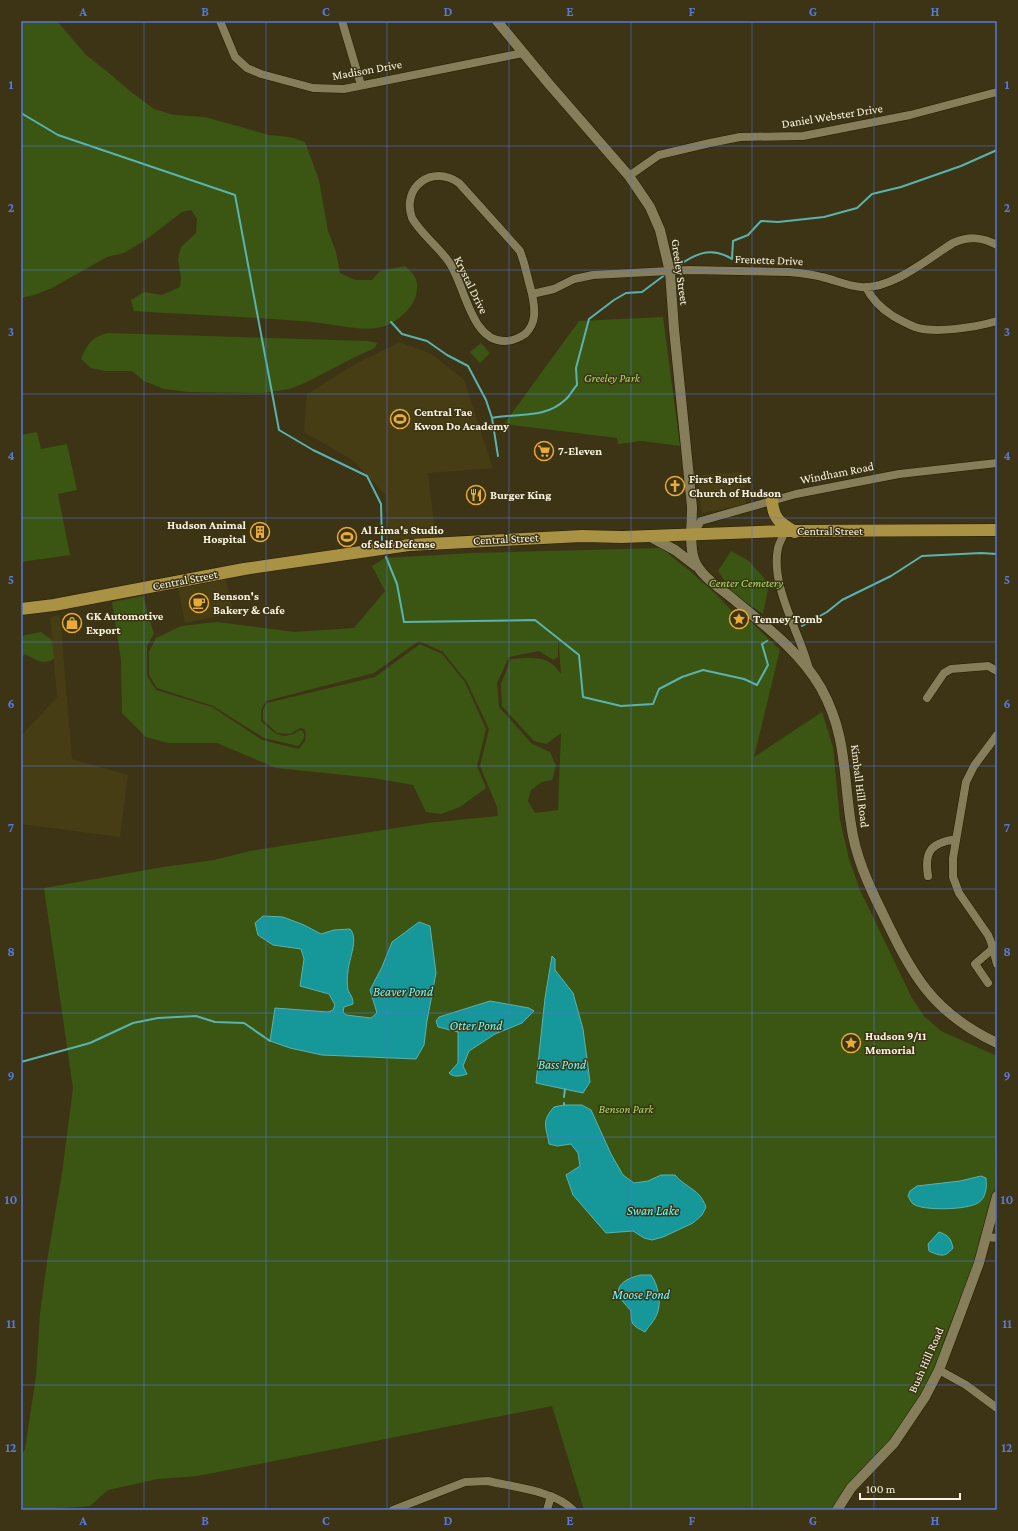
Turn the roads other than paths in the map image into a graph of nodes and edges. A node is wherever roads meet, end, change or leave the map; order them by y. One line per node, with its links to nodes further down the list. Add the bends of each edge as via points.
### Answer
1 (220, 21): 5 (street, Madison Drive, via 235,57 247,68 313,88 336,89)
2 (342, 21): 5 (street)
3 (497, 21): 4 (street, Greeley Street)
4 (522, 53): 5 (street, Madison Drive); 7 (street, Greeley Street)
5 (361, 85)
6 (997, 92): 7 (street, Daniel Webster Drive, via 910,114 803,136 740,137 710,143 659,155)
7 (629, 176): 9 (street, Greeley Street, via 650,207 660,230)
8 (997, 245): 10 (street, Frenette Drive, via 984,239 960,240 904,275)
9 (670, 272): 10 (street, Frenette Drive, via 789,272 820,276); 11 (street, via 584,276 554,289); 17 (street, Greeley Street, via 692,507)
10 (866, 287): 12 (street, via 873,299 887,312 922,329 953,329)
11 (532, 294): 11 (street, Krystal Drive, via 520,251 459,182 447,176 438,176 429,177 418,184 410,200 412,218 448,261 483,333 503,342 524,335 534,316)
12 (997, 321)
13 (997, 463): 14 (street, Windham Road, via 899,474)
14 (772, 500): 16 (main road, via 774,515); 17 (street, Windham Road, via 701,521)
15 (997, 530): 16 (main road, Central Street)
16 (790, 532): 17 (main road, Central Street); 21 (street, via 778,547 777,570 782,596)
17 (692, 535): 18 (main road, Central Street); 19 (street, Kimball Hill Road, via 694,560)
18 (649, 536): 19 (street); 20 (main road, Central Street, via 552,537 409,545 244,569)
19 (700, 568): 21 (street, Kimball Hill Road)
20 (21, 609)
21 (810, 670): 30 (street, Kimball Hill Road, via 831,708 840,738 846,769 850,823 857,854 902,953 918,980 939,1004 975,1032)
22 (997, 671): 23 (street, via 988,666 951,669 944,673)
23 (927, 698)
24 (997, 735): 25 (street, via 974,766 966,782)
25 (956, 840): 26 (street, via 942,841 934,846 927,861); 27 (street, via 953,869 956,885 964,902)
26 (928, 876)
27 (995, 947): 28 (street); 29 (street, via 975,964)
28 (997, 964)
29 (988, 983)
30 (997, 1043)
31 (997, 1196): 32 (street, Bush Hill Road)
32 (986, 1237): 33 (street); 34 (street, Bush Hill Road)
33 (997, 1238)
34 (939, 1370): 35 (street, via 966,1385); 40 (street, Bush Hill Road, via 908,1425 884,1455 851,1488)
35 (997, 1408)
36 (551, 1496): 37 (street, via 488,1481 472,1481); 38 (street); 39 (street, via 563,1501)
37 (392, 1510)
38 (548, 1510)
39 (572, 1510)
40 (837, 1510)

